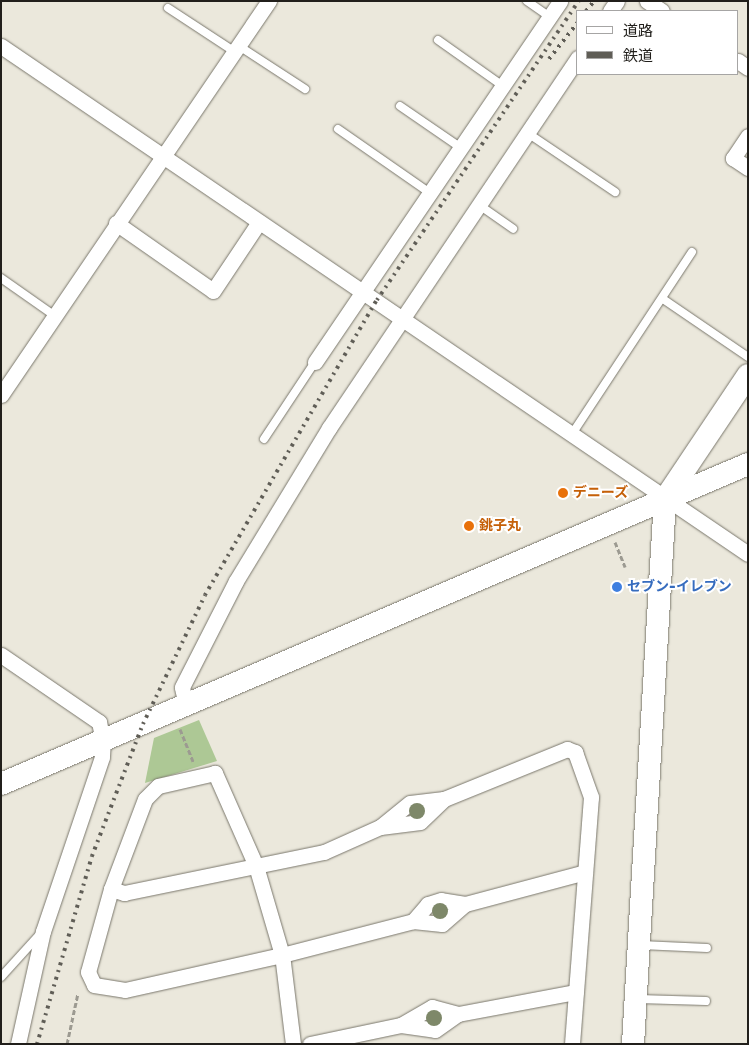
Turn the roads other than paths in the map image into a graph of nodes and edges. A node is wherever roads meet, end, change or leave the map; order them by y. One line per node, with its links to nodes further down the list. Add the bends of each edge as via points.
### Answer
1 (269, 1): 10 (street)
2 (527, 1): 7 (lane)
3 (560, 1): 7 (street)
4 (647, 1): 6 (street)
5 (168, 8): 10 (lane)
6 (660, 10)
7 (550, 17): 12 (street)
8 (438, 40): 12 (lane)
9 (1, 46): 19 (street)
10 (237, 49): 13 (lane); 19 (street)
11 (576, 61): 16 (street)
12 (503, 86): 18 (street)
13 (305, 89)
14 (400, 106): 18 (lane)
15 (338, 129): 22 (lane)
16 (529, 134): 21 (lane); 23 (street)
17 (748, 136): 20 (street, via 733,158)
18 (461, 148): 22 (street)
19 (160, 157): 24 (street); 25 (street)
20 (748, 168)
21 (615, 192)
22 (430, 193): 29 (street)
23 (482, 207): 26 (lane); 32 (street)
24 (260, 222): 25 (street, via 213,291); 29 (street)
25 (116, 223): 31 (street)
26 (513, 229)
27 (692, 252): 30 (lane)
28 (1, 278): 31 (lane)
29 (364, 291): 32 (street); 34 (street)
30 (664, 300): 33 (lane); 37 (lane)
31 (55, 316): 36 (street)
32 (404, 319): 37 (street); 43 (street, via 330,428 236,581 182,686)
33 (748, 358)
34 (315, 362): 38 (lane)
35 (748, 375): 40 (street)
36 (1, 395)
37 (572, 434): 40 (street)
38 (264, 439)
39 (748, 464): 40 (street)
40 (665, 499): 41 (street); 43 (street); 54 (street)
41 (748, 554)
42 (1, 655): 44 (street, via 99,722)
43 (182, 714): 44 (street)
44 (102, 741): 45 (street); 53 (street, via 102,757)
45 (1, 784)
46 (444, 799): 47 (street, via 410,803); 47 (street, via 420,822); 49 (street, via 567,749 575,752 591,797)
47 (380, 827): 48 (street, via 324,852)
48 (256, 866): 50 (street, via 124,892); 50 (street, via 214,773 158,786 145,799); 56 (street)
49 (586, 872): 51 (street); 58 (street)
50 (112, 889): 56 (street, via 88,972 94,984 125,990)
51 (464, 904): 52 (street, via 442,924); 52 (street, via 441,900 428,904)
52 (412, 921): 56 (street)
53 (43, 931): 57 (lane); 63 (street)
54 (638, 945): 55 (lane); 59 (street)
55 (707, 948)
56 (282, 955): 64 (street)
57 (1, 977)
58 (576, 992): 61 (street); 66 (street)
59 (635, 999): 60 (lane); 67 (street)
60 (706, 1001)
61 (458, 1014): 62 (street, via 435,1030); 62 (street, via 432,1007)
62 (401, 1025): 65 (street)
63 (18, 1044)
64 (293, 1044)
65 (310, 1044)
66 (572, 1044)
67 (633, 1044)

